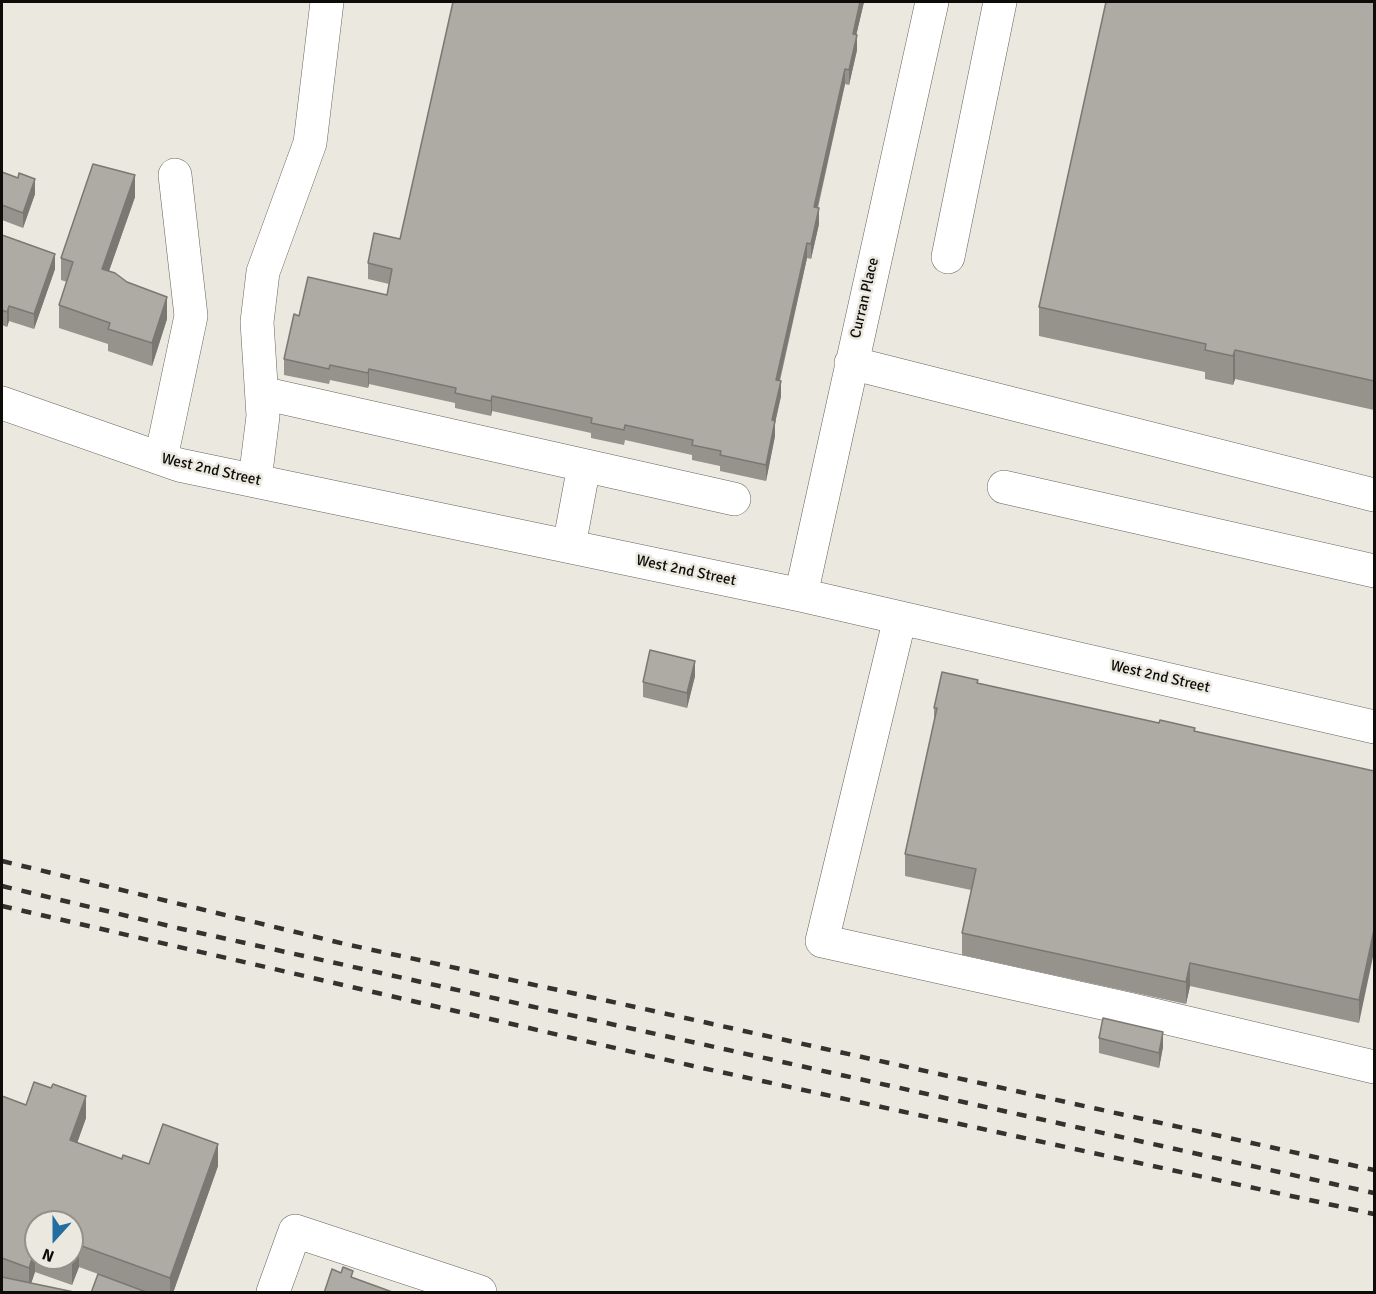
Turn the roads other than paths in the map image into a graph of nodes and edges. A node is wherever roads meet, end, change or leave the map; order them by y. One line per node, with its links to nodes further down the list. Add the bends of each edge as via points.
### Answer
1 (327, 2): 7 (street, via 310,143 263,272 257,322)
2 (932, 2): 6 (street, Curran Place)
3 (1000, 2): 5 (street)
4 (175, 175): 9 (street, via 191,316)
5 (948, 257)
6 (851, 363): 13 (street); 17 (street, Curran Place)
7 (262, 393): 10 (street); 11 (street)
8 (2, 403): 9 (street, West 2nd Street)
9 (161, 458): 11 (street, West 2nd Street)
10 (584, 466): 14 (street); 15 (street)
11 (255, 480): 15 (street, West 2nd Street)
12 (1004, 487): 16 (street)
13 (1374, 495)
14 (734, 499)
15 (569, 546): 17 (street, West 2nd Street)
16 (1374, 571)
17 (801, 595): 18 (street, West 2nd Street)
18 (900, 618): 19 (street, West 2nd Street); 20 (street, via 822,941)
19 (1374, 727)
20 (1374, 1067)
21 (273, 1293): 22 (street, via 295,1232)
22 (480, 1293)

